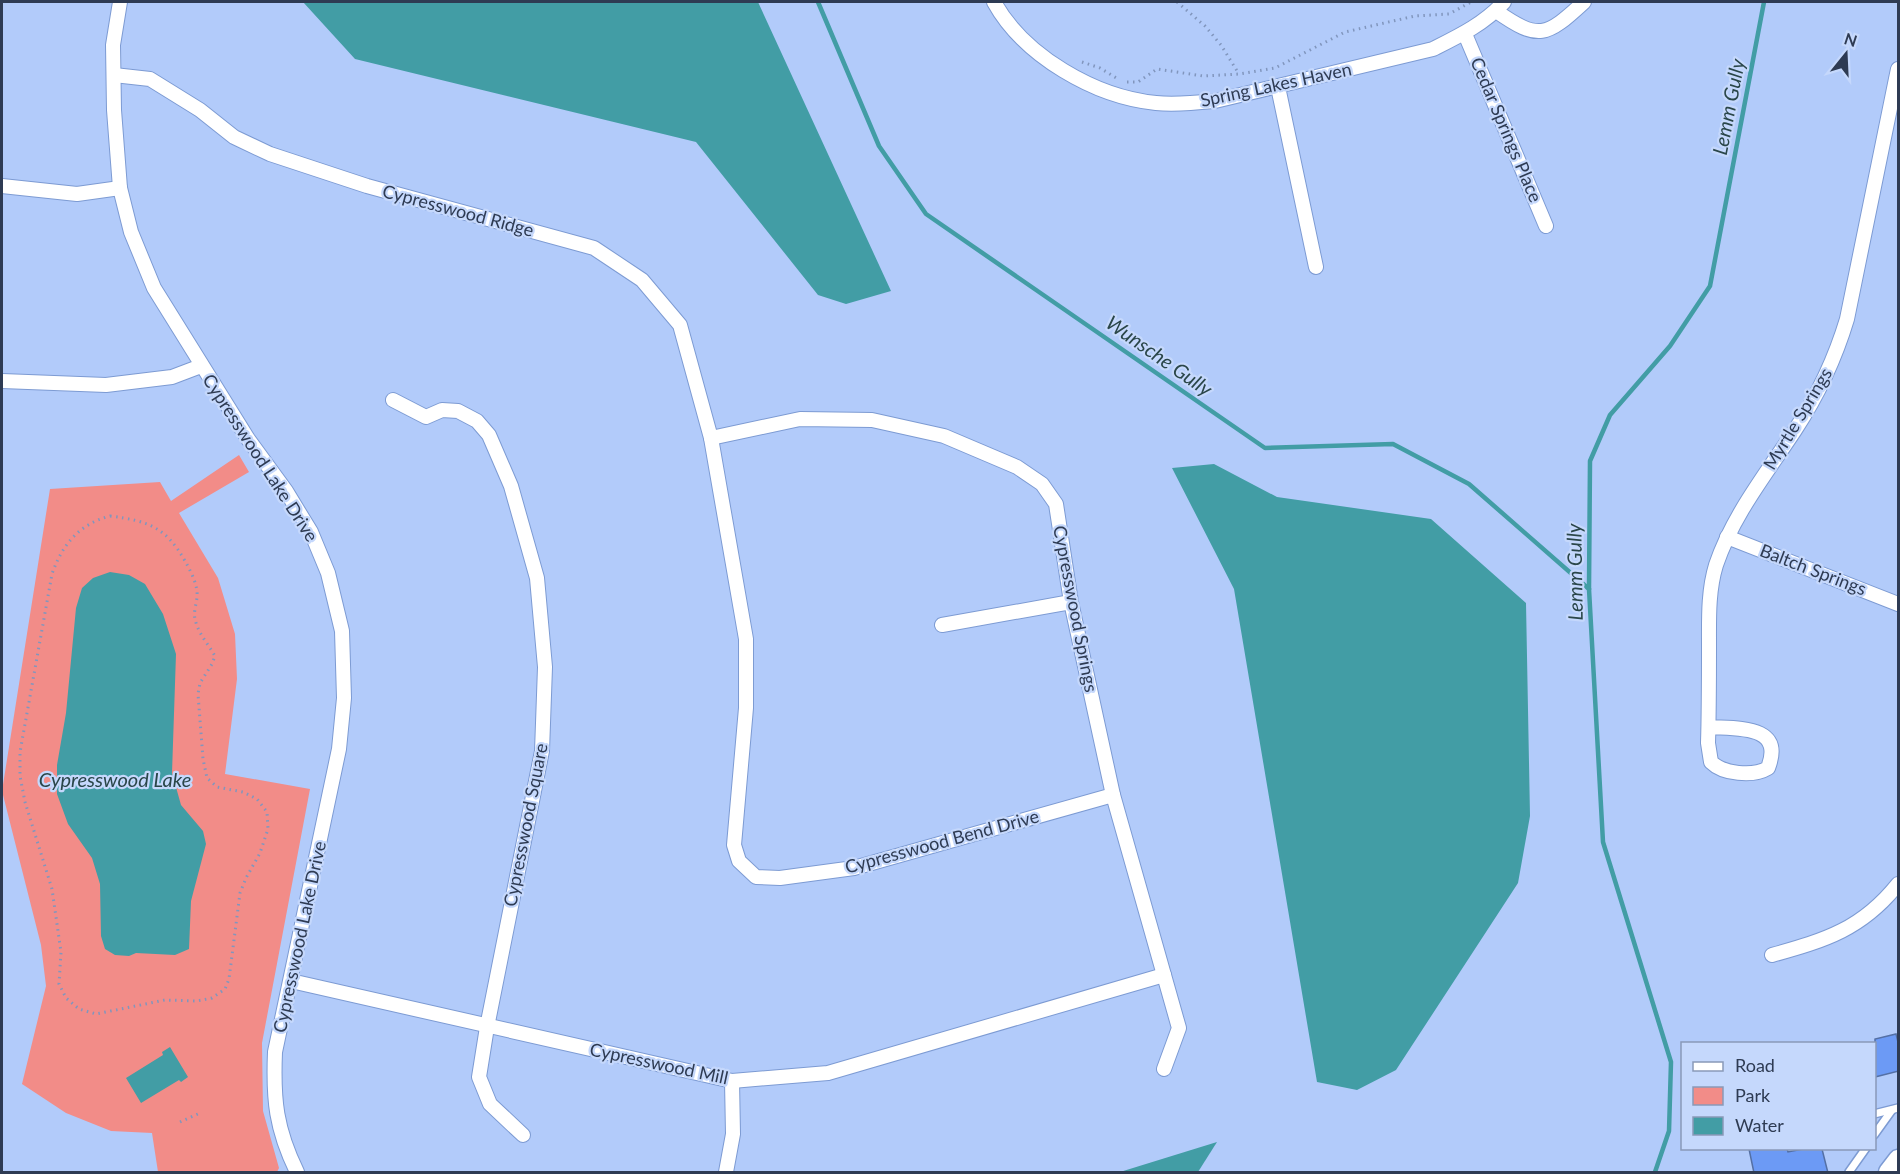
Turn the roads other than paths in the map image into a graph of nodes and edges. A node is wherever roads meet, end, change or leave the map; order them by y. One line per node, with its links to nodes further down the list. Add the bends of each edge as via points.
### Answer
1 (120, 2): 7 (street, Cypresswood Lake Drive, via 113,45)
2 (994, 2): 8 (street, Spring Lakes Haven, via 1017,33 1063,70 1127,98 1184,105)
3 (1584, 2): 4 (street, via 1555,26 1540,31 1520,27)
4 (1500, 6): 5 (street, Spring Lakes Haven)
5 (1465, 34): 8 (street, Spring Lakes Haven, via 1433,49); 12 (street, Cedar Springs Place)
6 (1899, 69): 9 (street, Myrtle Springs)
7 (114, 75): 11 (street, Cypresswood Lake Drive); 17 (street, Cypresswood Ridge, via 150,79 234,137 270,154 367,186 594,248 642,280 680,325)
8 (1278, 87): 13 (street)
9 (1894, 115): 18 (street, Myrtle Springs, via 1837,351 1824,382)
10 (2, 186): 11 (street, via 77,194)
11 (120, 188): 14 (street, Cypresswood Lake Drive, via 131,232 154,288)
12 (1546, 226)
13 (1316, 267)
14 (201, 366): 15 (street, via 172,377 106,386); 28 (street, Cypresswood Lake Drive, via 311,532 328,573 342,631 344,698 339,748)
15 (2, 381)
16 (393, 400): 29 (street, Cypresswood Square, via 426,417 442,410 458,411 477,421 489,435 511,486 537,578 545,667 542,750)
17 (711, 438): 19 (street, Cypresswood Springs, via 800,419 872,420 944,436 1017,468 1042,484 1056,504); 24 (street, Cypresswood Ridge, via 746,639 746,708 734,845)
18 (1727, 537): 20 (street, Baltch Springs); 22 (street, Myrtle Springs, via 1709,600)
19 (1071, 602): 21 (street); 23 (street, Cypresswood Springs)
20 (1899, 604)
21 (942, 625)
22 (1708, 727): 22 (street, Myrtle Springs, via 1759,732 1770,744 1768,768 1761,772 1727,772 1717,768 1711,762)
23 (1113, 795): 24 (street, Cypresswood Bend Drive, via 854,868 780,878 756,877); 27 (street, Cypresswood Springs)
24 (739, 861)
25 (1899, 884): 26 (street, via 1880,904 1839,934)
26 (1772, 955)
27 (1164, 975): 30 (street, Cypresswood Springs, via 1179,1028); 31 (street, Cypresswood Mill, via 828,1073)
28 (291, 981): 29 (street, Cypresswood Mill); 38 (street, Cypresswood Lake Drive, via 275,1052 274,1088 278,1124)
29 (487, 1027): 31 (street, Cypresswood Mill); 35 (street, Cypresswood Square, via 479,1077 490,1104)
30 (1164, 1069)
31 (732, 1081): 39 (street, via 733,1134)
32 (1895, 1109): 33 (lane); 34 (lane)
33 (1876, 1114)
34 (1876, 1134)
35 (522, 1135)
36 (1865, 1150): 40 (lane)
37 (1899, 1159): 41 (main road)
38 (297, 1173)
39 (726, 1173)
40 (1849, 1173)
41 (1888, 1173)

